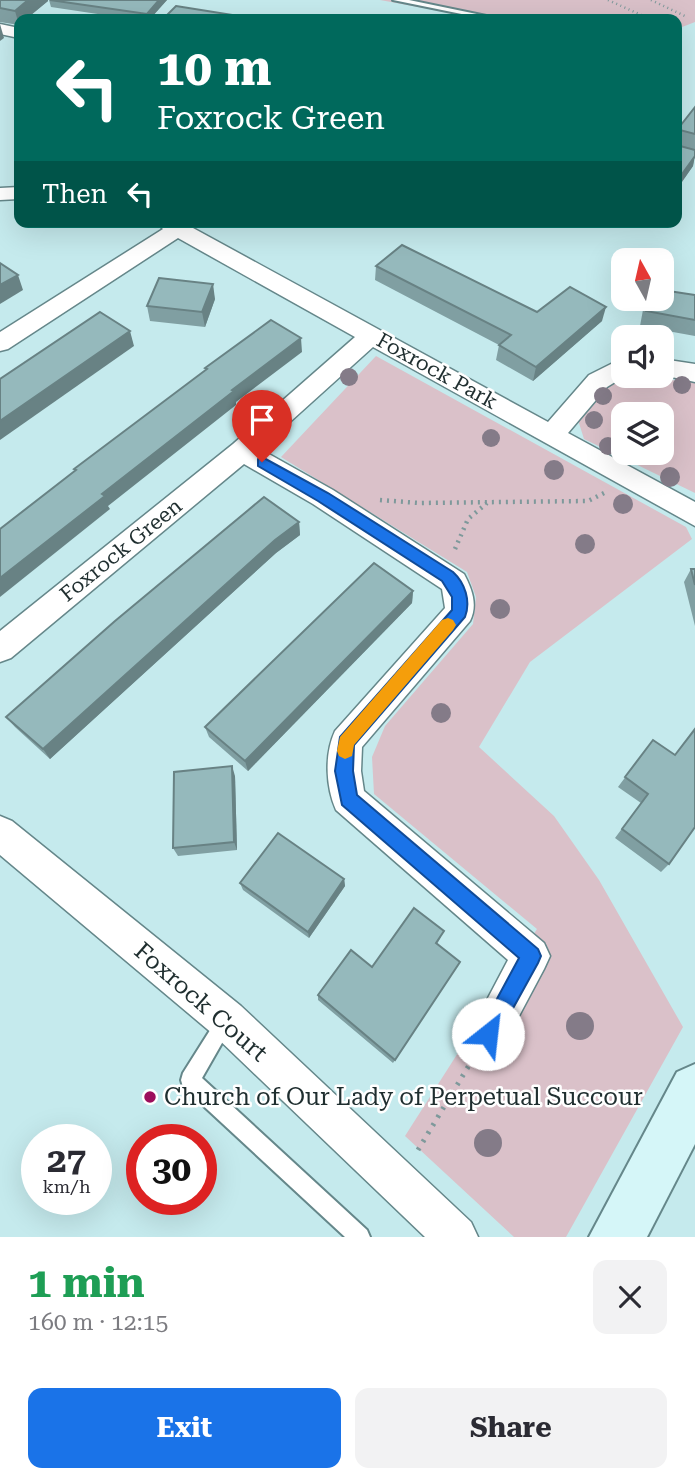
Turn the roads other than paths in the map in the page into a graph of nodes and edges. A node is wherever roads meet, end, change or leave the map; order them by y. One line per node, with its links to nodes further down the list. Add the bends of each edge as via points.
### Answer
1 (397, 0): 2 (lane)
2 (471, 14)
3 (167, 228): 6 (street, Foxrock Park)
4 (177, 228): 5 (street, Foxrock Park)
5 (373, 335): 10 (street, Foxrock Park); 11 (street, Foxrock Green)
6 (0, 342)
7 (674, 369): 9 (street)
8 (611, 373): 10 (street, via 598,381)
9 (695, 373)
10 (552, 435): 12 (street, Foxrock Park)
11 (242, 451): 13 (street, Foxrock Green); 16 (street, via 454,582 460,612 346,742 344,771 348,799 531,956)
12 (695, 515)
13 (0, 649)
14 (0, 833): 15 (street, Foxrock Court)
15 (227, 1020): 18 (lane, via 190,1080); 19 (street, Foxrock Court)
16 (488, 1034)
17 (695, 1090): 20 (main road)
18 (360, 1237)
19 (456, 1237)
20 (617, 1237)

